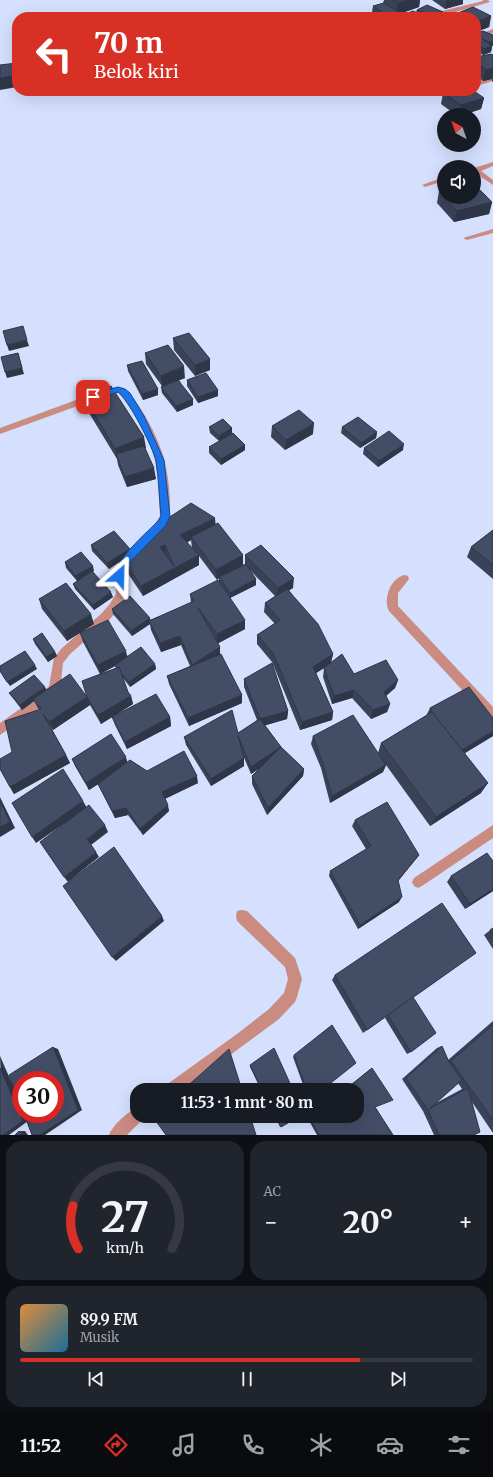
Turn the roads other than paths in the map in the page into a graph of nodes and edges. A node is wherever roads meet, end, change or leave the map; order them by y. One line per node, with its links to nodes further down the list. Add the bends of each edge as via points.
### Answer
1 (486, 1): 2 (street); 5 (street)
2 (493, 6)
3 (419, 12): 4 (street)
4 (436, 12)
5 (446, 12)
6 (493, 31): 7 (street)
7 (481, 36)
8 (493, 79): 9 (street)
9 (481, 83)
10 (493, 164): 11 (street)
11 (481, 168)
12 (481, 174): 14 (street)
13 (437, 181): 15 (street)
14 (493, 183)
15 (425, 185)
16 (493, 231): 17 (street)
17 (467, 238)
18 (0, 431): 21 (street, via 106,392 118,389 122,391 140,416 160,460 165,516 163,522 120,568 120,594 112,608 58,661 54,690)
19 (404, 579): 20 (street, via 393,593 393,608)
20 (493, 715)
21 (0, 730)
22 (493, 831): 23 (street)
23 (418, 882)
24 (242, 916): 25 (street, via 290,963 295,979 290,997 274,1014)
25 (181, 1083)
26 (130, 1122): 27 (street)
27 (116, 1135)

